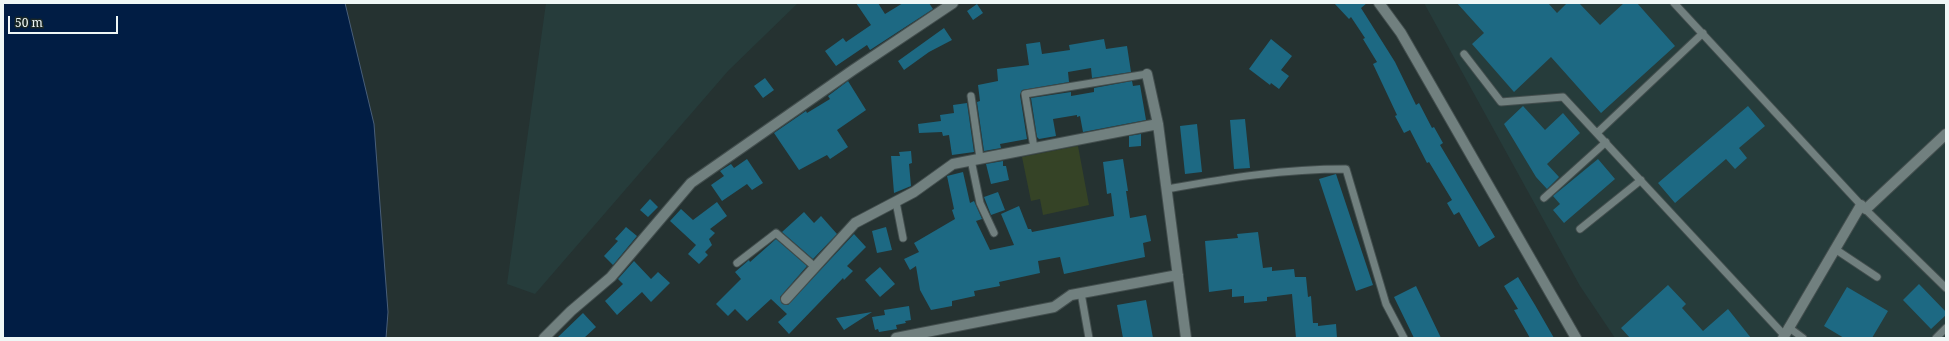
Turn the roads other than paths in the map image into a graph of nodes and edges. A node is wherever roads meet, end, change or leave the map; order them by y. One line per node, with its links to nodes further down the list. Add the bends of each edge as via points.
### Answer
1 (953, 3): 32 (street, via 691,183 611,277)
2 (1379, 3): 37 (street, via 1401,33)
3 (1674, 3): 4 (lane)
4 (1703, 33): 9 (lane); 18 (lane)
5 (1464, 54): 9 (lane, via 1501,102 1563,97)
6 (1147, 74): 8 (street); 12 (lane, via 1025,94)
7 (972, 96): 13 (lane)
8 (1158, 124): 12 (street); 15 (street)
9 (1596, 133): 11 (lane)
10 (1946, 134): 18 (street)
11 (1606, 142): 14 (lane); 16 (lane)
12 (1034, 148): 13 (street)
13 (976, 159): 17 (street, via 953,164); 20 (lane, via 980,203)
14 (1641, 180): 19 (lane); 31 (lane)
15 (1166, 189): 25 (street); 36 (lane, via 1253,174 1305,169 1346,169 1386,304)
16 (1544, 198)
17 (896, 202): 21 (lane); 24 (street, via 855,223)
18 (1864, 207): 22 (street); 27 (lane)
19 (1580, 229)
20 (994, 233)
21 (903, 238)
22 (1835, 249): 26 (lane); 31 (street)
23 (737, 263): 24 (lane, via 776,233)
24 (815, 267): 29 (street)
25 (1178, 275): 28 (street); 35 (street)
26 (1877, 277)
27 (1946, 288)
28 (1081, 293): 33 (street, via 1071,295 1054,307); 34 (lane)
29 (786, 298)
30 (1946, 328): 39 (lane)
31 (1785, 333): 38 (lane)
32 (544, 338)
33 (896, 338)
34 (1089, 338)
35 (1186, 338)
36 (1404, 338)
37 (1576, 338)
38 (1803, 338)
39 (1936, 338)

